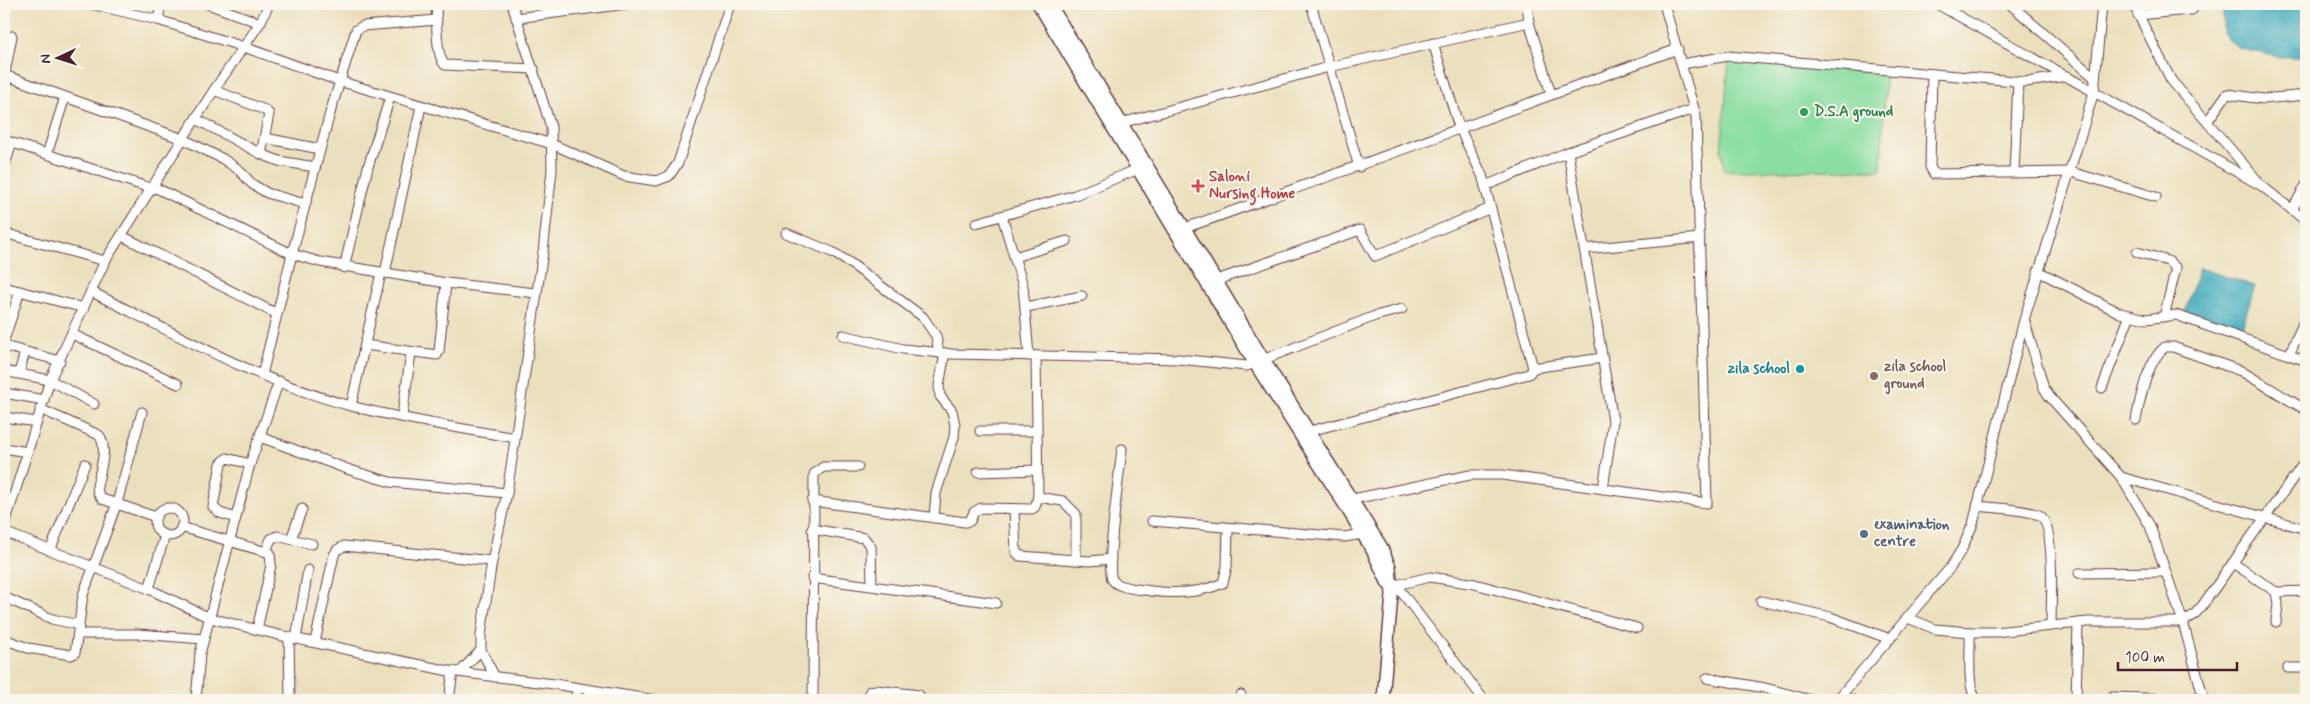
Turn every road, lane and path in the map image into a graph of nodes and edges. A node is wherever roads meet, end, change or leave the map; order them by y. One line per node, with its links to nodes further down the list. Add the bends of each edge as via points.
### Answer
1 (92, 4): 21 (street)
2 (161, 4): 21 (street)
3 (208, 4): 24 (street)
4 (269, 4): 24 (street)
5 (436, 4): 22 (street)
6 (512, 4): 20 (street)
7 (627, 4): 20 (street)
8 (730, 4): 53 (street, via 678,163 669,176 656,181 624,176)
9 (1038, 4): 61 (main road)
10 (1050, 4): 47 (main road)
11 (1311, 4): 30 (street)
12 (1528, 4): 23 (street)
13 (1664, 4): 28 (street)
14 (1937, 4): 33 (street)
15 (2010, 4): 35 (street)
16 (2102, 4): 35 (street)
17 (2133, 4): 19 (street)
18 (2196, 4): 19 (street, via 2192,10)
19 (2138, 15): 48 (street, via 2171,80)
20 (516, 18): 31 (street)
21 (158, 20): 27 (street)
22 (437, 20): 31 (street, via 439,48 445,65); 36 (street, via 358,27)
23 (1529, 22): 26 (street); 40 (street)
24 (260, 23): 27 (street)
25 (12, 36): 34 (street)
26 (1433, 43): 30 (street); 49 (street)
27 (244, 47): 36 (street); 38 (street)
28 (1678, 49): 29 (street); 40 (street)
29 (1682, 64): 32 (street, via 1728,56); 45 (street)
30 (1329, 68): 47 (street); 60 (street)
31 (534, 69): 53 (street, via 551,127)
32 (1932, 74): 37 (street); 62 (street, via 1931,172)
33 (2067, 76): 37 (street); 39 (street)
34 (4, 77): 43 (street)
35 (2095, 78): 39 (street)
36 (339, 81): 42 (street); 54 (street)
37 (2018, 81): 62 (street)
38 (214, 90): 46 (street); 50 (street, via 265,110 269,114)
39 (2094, 92): 63 (street); 66 (street)
40 (1551, 94): 49 (street)
41 (2306, 95): 48 (street, via 2263,99 2227,94)
42 (390, 96): 44 (street); 86 (street, via 371,154)
43 (65, 97): 51 (street); 56 (street)
44 (421, 106): 53 (street); 88 (street)
45 (1694, 109): 55 (street); 79 (street)
46 (196, 120): 51 (street); 57 (street)
47 (1121, 122): 75 (main road)
48 (2207, 122): 66 (street)
49 (1459, 127): 60 (street); 65 (street)
50 (265, 138): 54 (street); 57 (street)
51 (183, 139): 67 (street); 69 (street, via 223,159 267,193)
52 (8, 141): 56 (street); 58 (street)
53 (552, 144): 94 (street, via 552,170)
54 (320, 149): 59 (street)
55 (1568, 152): 65 (street); 81 (street)
56 (47, 154): 67 (street)
57 (261, 154): 59 (street, via 279,161)
58 (4, 166)
59 (315, 167): 69 (street)
60 (1359, 167): 75 (street)
61 (1138, 169): 72 (street, via 1067,198); 117 (main road)
62 (2014, 172): 63 (street)
63 (2071, 172): 68 (street); 87 (street)
64 (2306, 185): 71 (street)
65 (1485, 186): 70 (street)
66 (2262, 186): 71 (street)
67 (153, 188): 78 (street); 83 (street)
68 (2156, 197)
69 (305, 204): 83 (street)
70 (1491, 208): 89 (street, via 1375,256 1360,230); 118 (street)
71 (2292, 210): 73 (street)
72 (1002, 216): 74 (street); 84 (street)
73 (2306, 221)
74 (976, 223)
75 (1185, 228): 89 (main road)
76 (4, 233): 85 (street)
77 (786, 233): 111 (street, via 850,263 923,317 936,336)
78 (122, 236): 85 (street); 99 (street)
79 (1700, 238): 81 (street); 151 (street, via 1707,503)
80 (1067, 241): 84 (street)
81 (1584, 249): 114 (street)
82 (2137, 252): 102 (street, via 2168,261 2176,268)
83 (292, 254): 86 (street); 99 (street)
84 (1014, 257): 97 (street)
85 (106, 262): 93 (street)
86 (344, 268): 88 (street)
87 (2038, 271): 100 (street, via 2112,310); 103 (street)
88 (383, 273): 90 (street); 107 (street)
89 (1217, 280): 117 (main road)
90 (446, 283): 94 (street); 110 (street, via 439,351 431,355)
91 (4, 287): 92 (street)
92 (20, 291): 96 (street); 106 (street)
93 (92, 292): 96 (street); 121 (street)
94 (536, 293): 140 (street)
95 (1082, 296): 97 (street)
96 (84, 308): 104 (street)
97 (1026, 308): 113 (street)
98 (1402, 309): 117 (street, via 1375,316)
99 (277, 314): 121 (street)
100 (2130, 315): 102 (street, via 2146,319); 125 (street)
101 (2306, 316): 112 (street)
102 (2164, 317): 112 (street, via 2176,315)
103 (2024, 320): 150 (street, via 2044,388 2056,407); 157 (street)
104 (72, 334): 115 (street); 124 (street)
105 (843, 335): 111 (street, via 903,349)
106 (4, 340)
107 (365, 345): 110 (street); 129 (street)
108 (4, 346): 109 (street)
109 (25, 352): 115 (street); 120 (street)
110 (411, 352): 132 (street)
111 (942, 353): 113 (street); 162 (street, via 940,396 952,411 955,425 936,492)
112 (2289, 355): 116 (street)
113 (1032, 356): 117 (street, via 1178,359 1247,366); 137 (street)
114 (1602, 358): 118 (street); 151 (street, via 1612,421)
115 (60, 361): 122 (street)
116 (2306, 361)
117 (1260, 362): 138 (main road); 171 (main road)
118 (1533, 368): 138 (street, via 1529,374)
119 (4, 371): 120 (street)
120 (20, 373): 122 (street)
121 (262, 375): 123 (street)
122 (50, 380): 127 (street); 128 (street)
123 (279, 381): 129 (street); 139 (street)
124 (178, 384)
125 (2102, 388)
126 (4, 393): 127 (street)
127 (42, 404): 135 (street); 156 (street, via 103,440 98,493)
128 (94, 404)
129 (351, 406): 132 (street)
130 (2306, 410): 134 (street, via 2241,371 2165,347 2156,358 2141,393)
131 (142, 412): 156 (street)
132 (402, 416): 140 (street)
133 (4, 417): 135 (street)
134 (2136, 420)
135 (36, 422): 143 (street)
136 (980, 431): 137 (street)
137 (1037, 431): 148 (street)
138 (1310, 431): 154 (main road)
139 (260, 437): 146 (street); 152 (street, via 390,482)
140 (515, 438): 152 (street)
141 (4, 448): 143 (street)
142 (1122, 449): 178 (street)
143 (27, 452): 165 (street)
144 (2306, 460): 163 (street)
145 (85, 464): 176 (street)
146 (250, 464): 161 (street); 161 (street, via 227,458 221,464 213,507)
147 (858, 467): 155 (street, via 818,469 814,474)
148 (1037, 470): 149 (street); 153 (street)
149 (978, 472)
150 (2120, 477): 163 (street); 185 (street, via 2150,526)
151 (1603, 489): 154 (street, via 1502,475 1470,475)
152 (507, 493): 180 (street)
153 (1038, 497): 159 (street, via 1032,510); 179 (street, via 1063,501 1076,514)
154 (1353, 499): 188 (main road, via 1381,546 1390,567)
155 (812, 501): 162 (street); 167 (street)
156 (116, 503): 160 (street); 182 (street)
157 (1977, 506): 196 (street, via 1962,549); 200 (street, via 2038,515 2046,522 2050,544)
158 (302, 509): 173 (street)
159 (1014, 510): 162 (street, via 981,508 974,512 970,521 965,522); 179 (street, via 1016,552 1020,556)
160 (156, 517): 166 (street, via 165,508 173,509 182,518); 172 (street, via 158,530)
161 (236, 518): 174 (street)
162 (934, 518)
163 (2265, 518): 169 (street); 181 (street)
164 (1152, 521): 168 (street)
165 (4, 527)
166 (181, 527): 172 (street, via 175,534); 174 (street)
167 (812, 529): 186 (street); 187 (street, via 868,541 871,546)
168 (1228, 529): 171 (street, via 1344,537); 178 (street, via 1225,579 1212,588 1160,592 1124,586 1112,578)
169 (2306, 529)
170 (4, 532): 176 (street)
171 (1363, 534): 188 (main road)
172 (165, 535): 189 (street)
173 (292, 539): 175 (street); 177 (street, via 273,537)
174 (231, 542): 177 (street); 195 (street)
175 (312, 544)
176 (50, 551): 182 (street)
177 (266, 551): 203 (street, via 270,553 271,565)
178 (1111, 559): 179 (street)
179 (1076, 560)
180 (492, 561): 209 (street, via 344,546 334,555); 210 (street)
181 (2233, 563): 191 (street); 197 (street, via 2202,606)
182 (94, 568): 189 (street); 202 (street, via 83,596)
183 (308, 570): 205 (street)
184 (2079, 572): 185 (street)
185 (2166, 572): 197 (street)
186 (812, 578): 187 (street); 226 (street)
187 (872, 585): 194 (street)
188 (1393, 587): 201 (street, via 1430,577 1475,584); 228 (main road); 229 (street)
189 (149, 589): 195 (street)
190 (2306, 591): 191 (street)
191 (2276, 592): 198 (street)
192 (4, 597): 202 (street)
193 (1761, 601): 208 (street, via 1830,617)
194 (996, 603)
195 (210, 618): 203 (street); 207 (street)
196 (1908, 618): 204 (street, via 1935,629); 208 (street)
197 (2183, 622): 199 (street); 234 (street)
198 (2276, 622)
199 (2078, 623): 200 (street); 233 (street)
200 (2051, 625): 204 (street)
201 (1637, 628)
202 (79, 630): 206 (street, via 76,649 71,655 28,648); 207 (street)
203 (257, 630): 205 (street)
204 (1970, 632): 232 (street, via 1971,683)
205 (292, 638): 209 (street); 222 (street)
206 (4, 639)
207 (204, 639): 221 (street)
208 (1890, 639): 220 (street)
209 (315, 642): 213 (street)
210 (481, 650): 213 (street); 214 (street)
211 (2288, 668): 212 (street)
212 (2306, 668)
213 (457, 672): 214 (street); 223 (street)
214 (495, 677): 216 (street)
215 (1707, 678): 230 (street)
216 (576, 688): 224 (street); 225 (street)
217 (919, 695): 218 (street)
218 (900, 696): 227 (street, via 876,690 870,692)
219 (2112, 697): 234 (street)
220 (1838, 699): 231 (street)
221 (196, 700)
222 (290, 700)
223 (449, 700)
224 (576, 700)
225 (656, 700)
226 (813, 700)
227 (866, 700)
228 (1383, 700)
229 (1484, 700)
230 (1811, 700)
231 (1853, 700)
232 (1978, 700)
233 (2076, 700)
234 (2204, 700)

